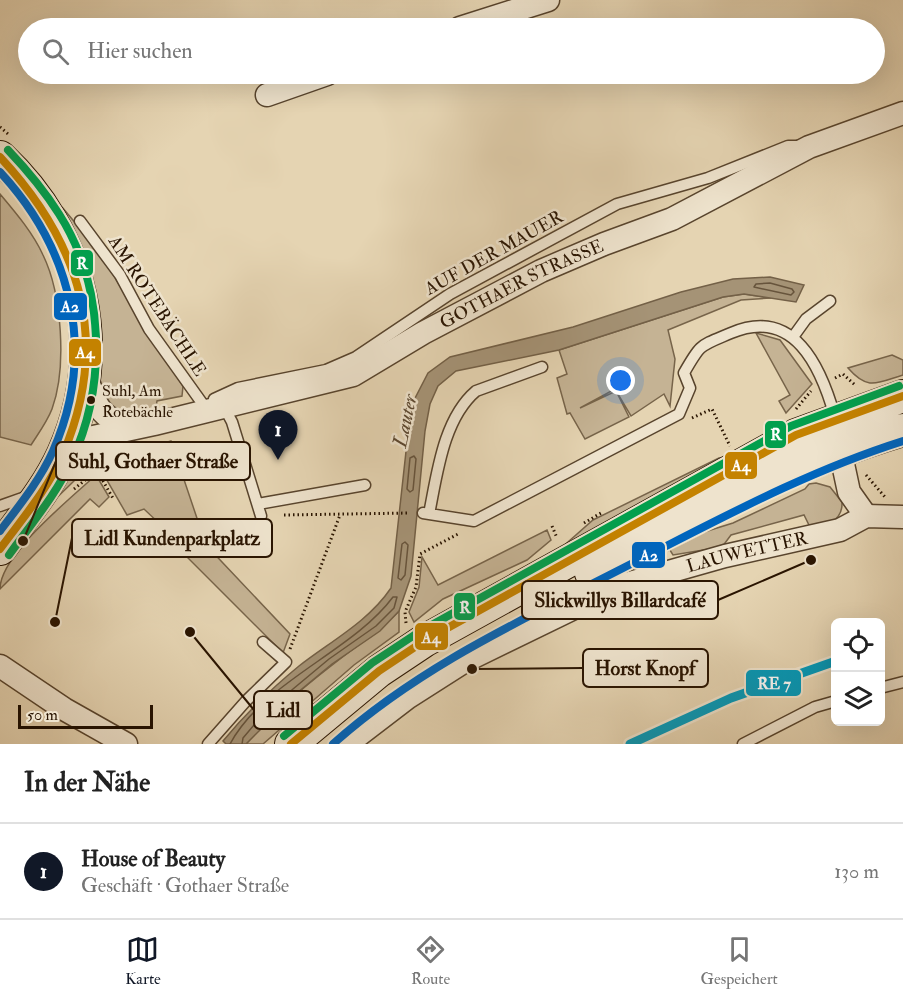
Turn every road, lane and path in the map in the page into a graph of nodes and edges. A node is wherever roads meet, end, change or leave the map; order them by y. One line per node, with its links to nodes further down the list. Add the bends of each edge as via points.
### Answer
1 (548, 0): 2 (street)
2 (491, 18)
3 (298, 84): 4 (street)
4 (267, 95)
5 (903, 113): 6 (street, GOTHAER STRASSE)
6 (809, 147): 14 (street, GOTHAER STRASSE, via 672,219 541,271 353,375); 14 (lane, AUF DER MAUER, via 788,146 708,178 617,204 450,294 356,357 326,370 238,388)
7 (0, 157): 12 (main road, via 52,221 77,281 84,309)
8 (80, 220): 14 (lane, AM ROTEBÄCHLE, via 120,275 149,329)
9 (830, 301): 10 (lane, via 806,319)
10 (793, 337): 15 (lane, via 774,327 750,325 698,347 684,373 690,388); 18 (lane, via 825,383)
11 (542, 367): 31 (lane, via 476,391 468,398 450,434)
12 (86, 372): 16 (street, via 102,413 112,422); 19 (main road, via 84,395)
13 (903, 396): 18 (main road)
14 (215, 406): 16 (street, GOTHAER STRASSE); 27 (lane, AM ROTEBÄCHLE, via 232,423)
15 (679, 414): 20 (path, via 691,418 712,410); 34 (lane)
16 (132, 428): 19 (street, GOTHAER STRASSE)
17 (903, 430): 18 (main road)
18 (838, 434): 33 (street, via 849,492); 47 (main road, via 755,456 424,641 378,671); 48 (main road, via 766,483 417,666)
19 (66, 447): 25 (main road)
20 (731, 447)
21 (125, 452): 22 (path)
22 (96, 469): 25 (path); 26 (path)
23 (864, 471): 29 (path)
24 (365, 484): 27 (lane)
25 (55, 492): 28 (lane); 37 (main road)
26 (114, 500)
27 (258, 504): 32 (lane, AM ROTEBÄCHLE)
28 (0, 506)
29 (896, 508): 33 (street, LAUWETTER)
30 (340, 514): 31 (path); 32 (path); 40 (path)
31 (426, 514): 34 (lane)
32 (261, 516)
33 (866, 516): 49 (street, LAUWETTER, via 840,530 725,556 619,586 465,661 407,698)
34 (474, 521): 38 (path, via 472,526 420,554 416,587 405,612)
35 (552, 526): 36 (path)
36 (560, 544)
37 (0, 549)
38 (406, 628)
39 (263, 642): 40 (lane)
40 (286, 662): 46 (lane)
41 (0, 666): 45 (street)
42 (903, 682): 43 (lane)
43 (885, 687)
44 (831, 702): 50 (lane, via 815,706)
45 (126, 744)
46 (208, 744)
47 (291, 744)
48 (317, 744)
49 (347, 744)
50 (742, 744)

